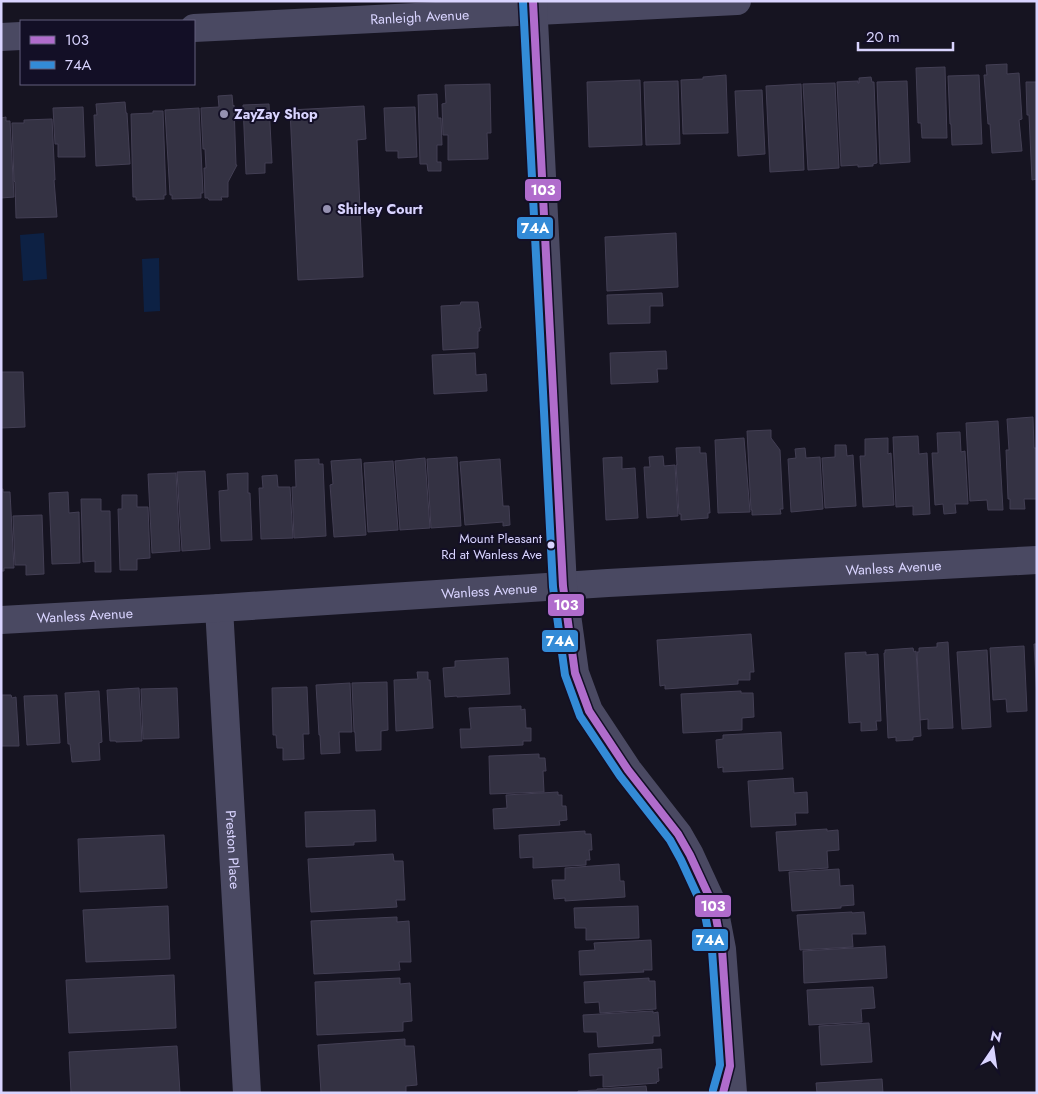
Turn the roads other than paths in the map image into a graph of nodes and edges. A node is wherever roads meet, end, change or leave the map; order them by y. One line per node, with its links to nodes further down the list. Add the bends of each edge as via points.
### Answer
1 (737, 1): 2 (street, Ranleigh Avenue)
2 (534, 6): 3 (street, Ranleigh Avenue); 7 (street)
3 (195, 28)
4 (20, 36): 5 (street)
5 (1, 37)
6 (1037, 560): 7 (street, Wanless Avenue)
7 (563, 586): 8 (street, Wanless Avenue); 10 (street, via 575,673 590,711 628,770 678,834 714,907 722,949)
8 (219, 608): 9 (street, Wanless Avenue); 11 (street, Preston Place)
9 (1, 620)
10 (730, 1066): 12 (street); 13 (street)
11 (247, 1093)
12 (723, 1093)
13 (733, 1093)

